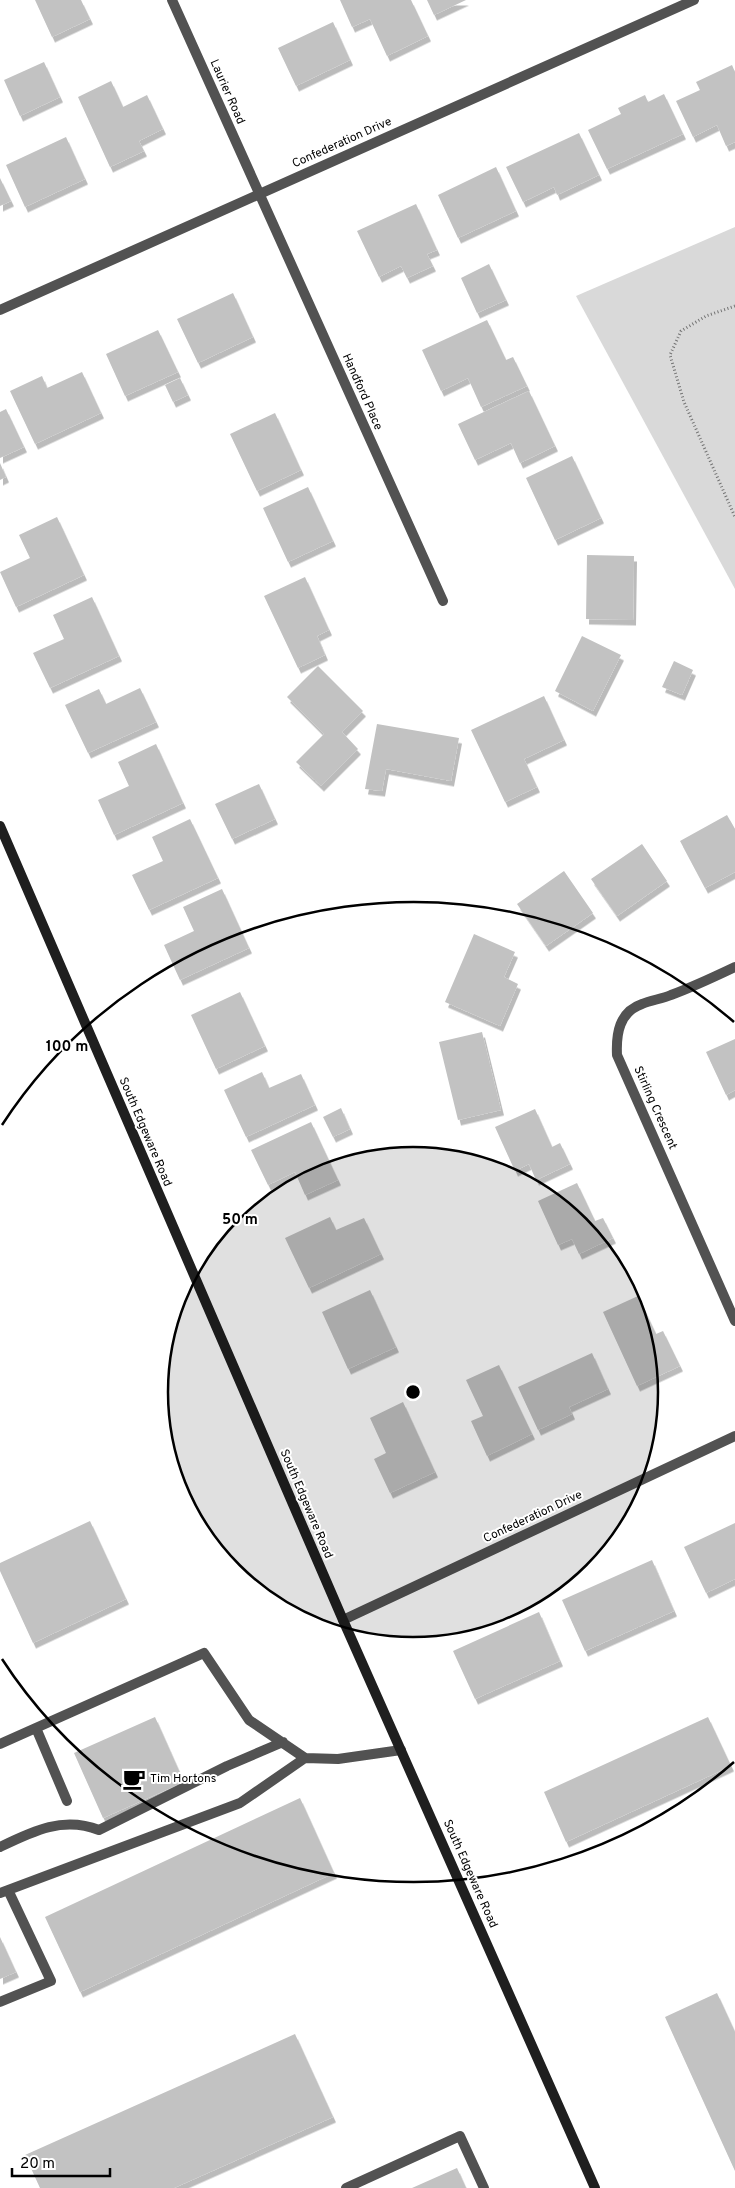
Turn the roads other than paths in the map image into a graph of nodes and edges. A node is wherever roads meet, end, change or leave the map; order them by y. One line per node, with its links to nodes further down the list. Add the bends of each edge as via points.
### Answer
1 (172, 0): 3 (street, Laurier Road)
2 (694, 0): 3 (street, Confederation Drive)
3 (259, 194): 4 (street, Confederation Drive); 5 (street, Handford Place)
4 (0, 310)
5 (443, 601)
6 (0, 826): 10 (main road, South Edgeware Road)
7 (735, 967): 8 (street, Stirling Crescent, via 670,996 640,1004 618,1026 616,1041 618,1055)
8 (735, 1321)
9 (735, 1436): 10 (street, Confederation Drive)
10 (343, 1620): 14 (main road, South Edgeware Road)
11 (36, 1728): 12 (street, via 204,1653 249,1720); 13 (street); 16 (street)
12 (282, 1742): 15 (street); 17 (street, via 99,1830 85,1825 54,1826 36,1830)
13 (0, 1744)
14 (401, 1750): 15 (street, via 338,1758); 22 (main road, South Edgeware Road)
15 (305, 1758): 18 (street, via 240,1803)
16 (67, 1802)
17 (0, 1847)
18 (4, 1892): 19 (street, via 51,1982)
19 (0, 2002)
20 (346, 2188): 21 (street, via 460,2136)
21 (484, 2188)
22 (595, 2188)

